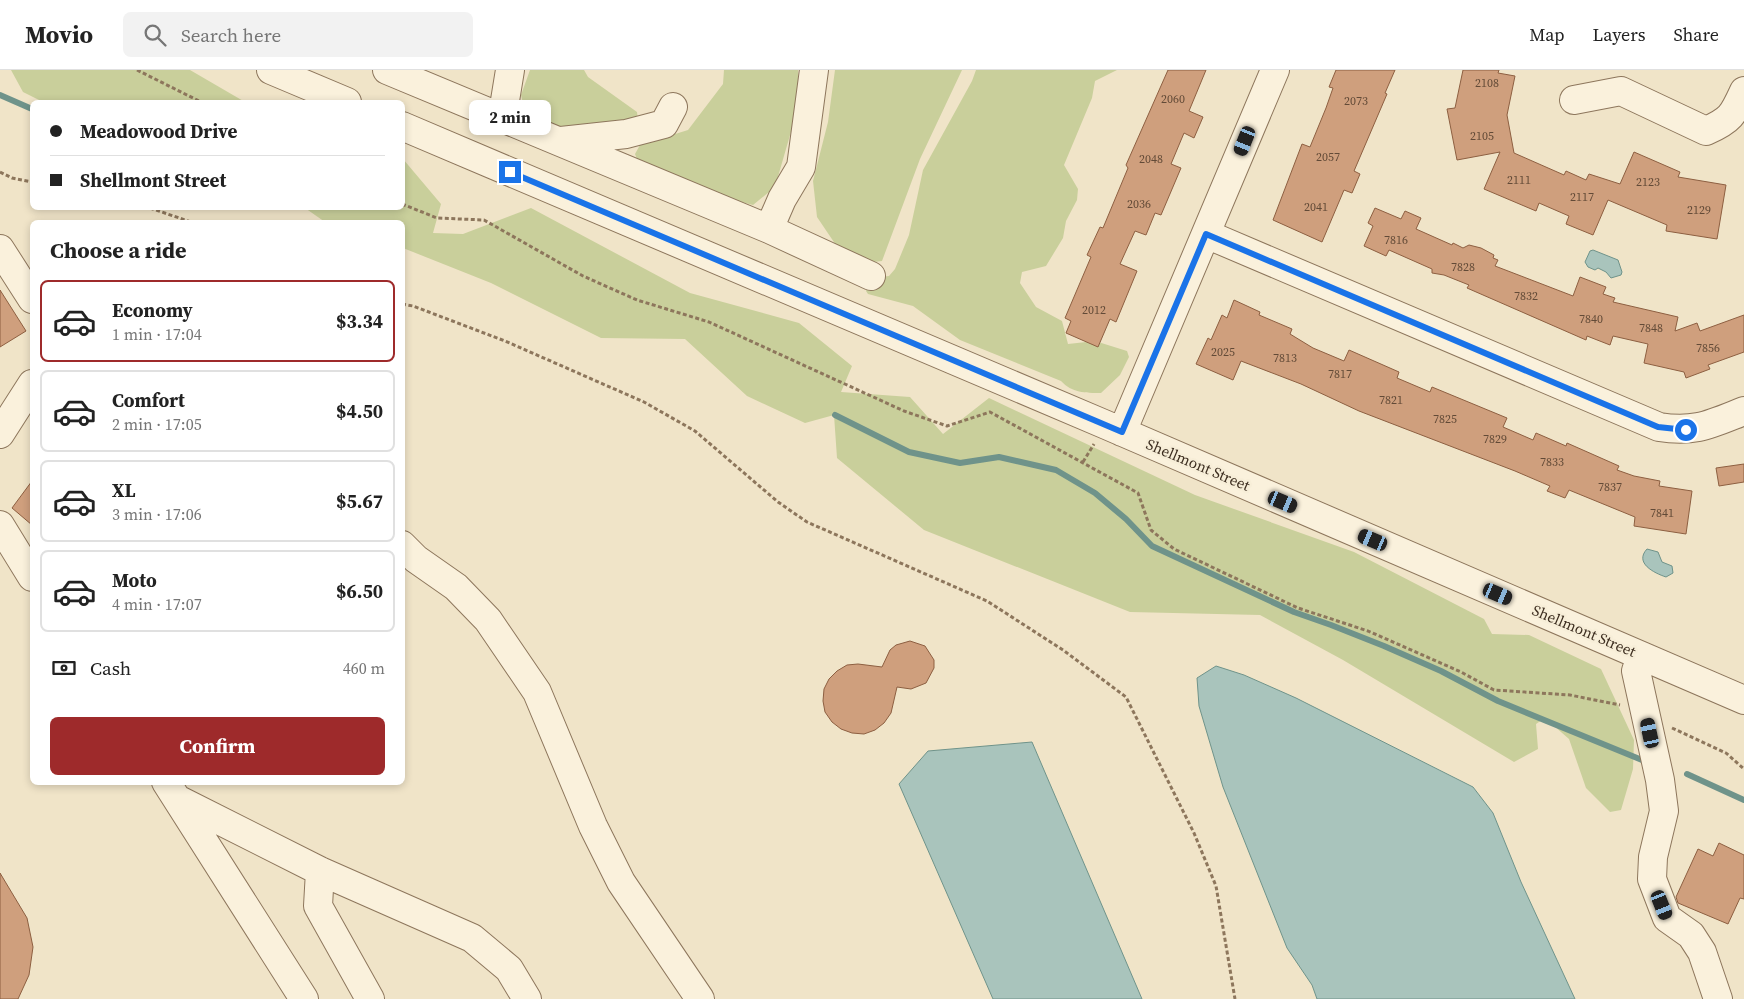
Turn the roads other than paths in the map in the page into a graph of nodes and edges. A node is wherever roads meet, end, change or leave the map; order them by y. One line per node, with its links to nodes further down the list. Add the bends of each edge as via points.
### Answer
1 (271, 70): 7 (street)
2 (387, 70): 10 (street)
3 (510, 70): 10 (street)
4 (814, 70): 13 (street, via 801,167)
5 (1275, 70): 14 (street)
6 (1744, 91): 8 (street, via 1737,108 1725,123 1706,131 1621,91)
7 (342, 100)
8 (1574, 100)
9 (673, 107): 12 (street, via 664,124 626,134)
10 (502, 119): 12 (street)
11 (405, 127): 20 (street, Shellmont Street)
12 (560, 142): 13 (street)
13 (769, 229): 16 (street)
14 (1206, 234): 19 (street, via 1658,427 1686,430 1703,427); 20 (street)
15 (0, 249): 17 (street)
16 (871, 276)
17 (30, 296)
18 (30, 387): 21 (street)
19 (1744, 411)
20 (1122, 432): 25 (street, Shellmont Street)
21 (0, 434)
22 (0, 525): 24 (street)
23 (405, 548): 32 (street, via 456,587 488,620 537,692 593,826 621,882)
24 (30, 574)
25 (1641, 656): 26 (street, Shellmont Street); 33 (street, via 1636,671 1664,811 1653,857 1652,879 1667,918 1691,935 1702,952)
26 (1744, 700)
27 (172, 791): 28 (street); 29 (street)
28 (320, 871): 30 (street, via 318,906); 31 (street, via 472,938 508,969)
29 (304, 999)
30 (370, 999)
31 (527, 999)
32 (700, 999)
33 (1718, 999)

